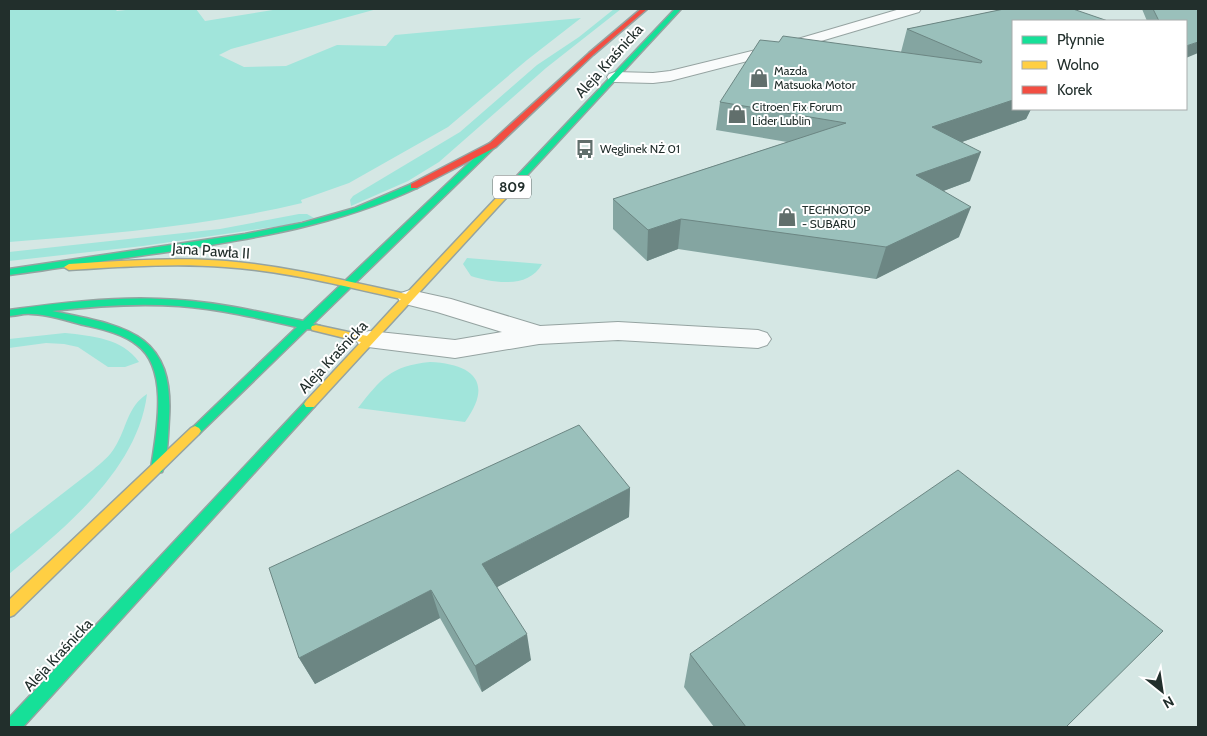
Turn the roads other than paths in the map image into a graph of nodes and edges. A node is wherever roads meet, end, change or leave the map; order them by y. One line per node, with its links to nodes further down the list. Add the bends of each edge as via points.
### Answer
1 (644, 9): 5 (main road, Aleja Kraśnicka / 809)
2 (678, 9): 4 (main road, Aleja Kraśnicka / 809)
3 (914, 9): 4 (street, via 789,46 670,76)
4 (615, 77): 9 (main road, Aleja Kraśnicka / 809)
5 (493, 145): 6 (main road, via 408,189 329,220 257,236); 8 (main road, Aleja Kraśnicka / 809)
6 (52, 267): 7 (main road, Jana Pawła II); 8 (main road, Jana Pawła II, via 227,264)
7 (9, 272)
8 (348, 284): 9 (main road, Jana Pawła II); 12 (main road, Aleja Kraśnicka / 809)
9 (410, 298): 13 (street); 15 (main road, Aleja Kraśnicka / 809)
10 (31, 310): 11 (main road); 12 (main road, via 121,302 174,303 228,310); 16 (main road, via 125,333 139,339 149,349 163,377 165,398)
11 (9, 313)
12 (304, 326): 15 (main road); 16 (main road, Aleja Kraśnicka / 809)
13 (539, 335): 14 (street, via 618,331); 15 (street, via 455,349)
14 (758, 339)
15 (369, 340): 18 (main road, Aleja Kraśnicka / 809)
16 (157, 468): 17 (main road, Aleja Kraśnicka / 809)
17 (9, 610)
18 (12, 727)

